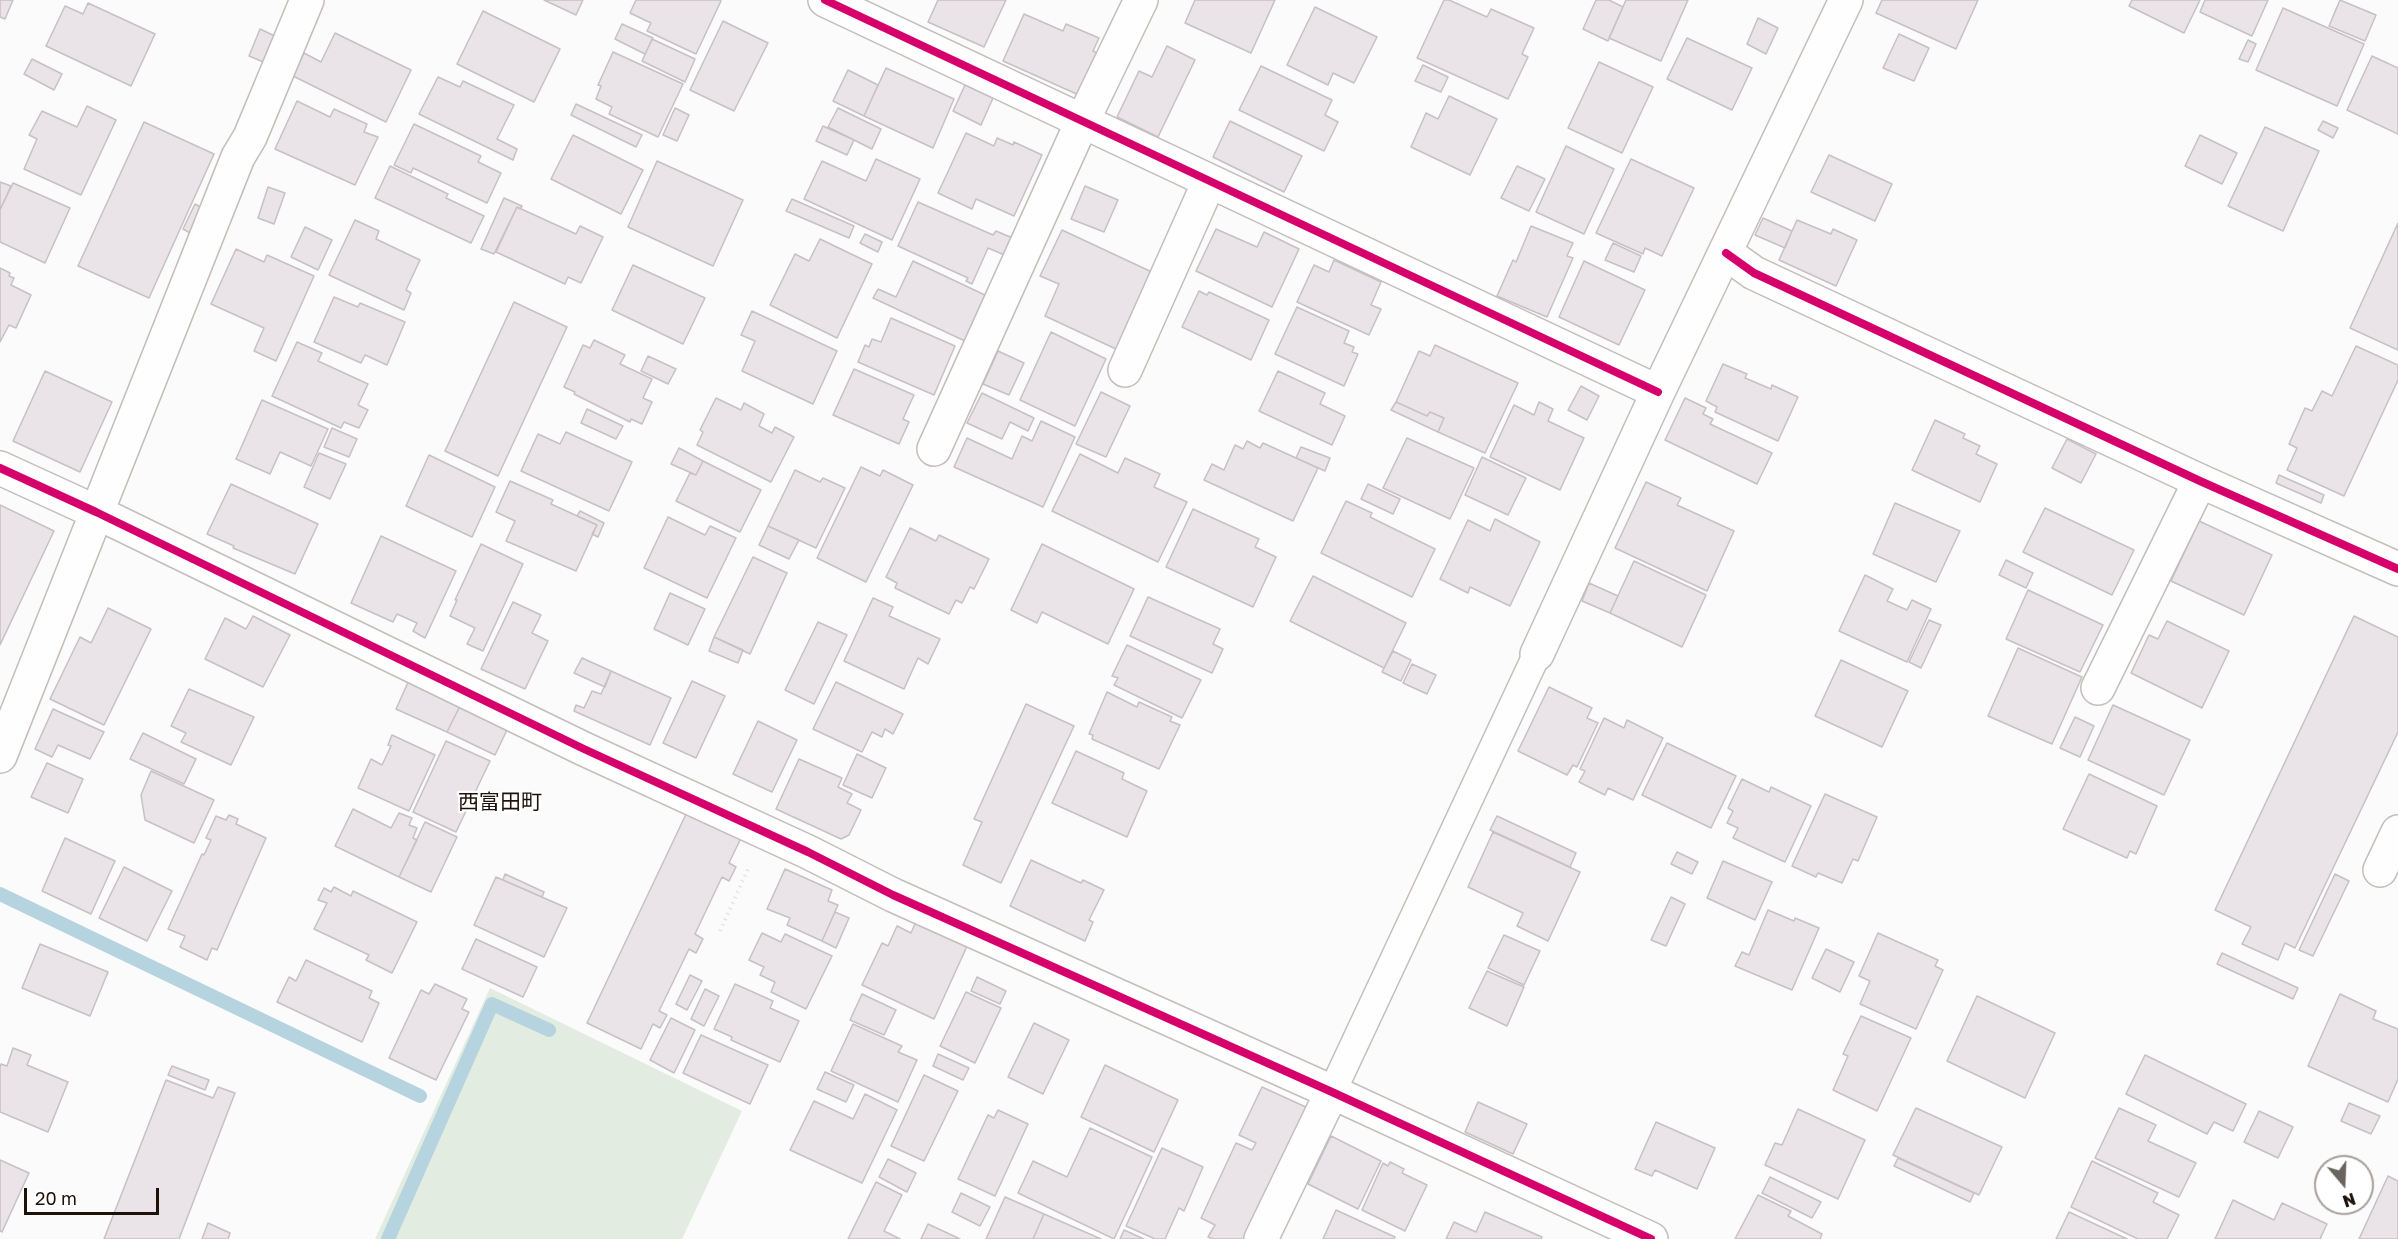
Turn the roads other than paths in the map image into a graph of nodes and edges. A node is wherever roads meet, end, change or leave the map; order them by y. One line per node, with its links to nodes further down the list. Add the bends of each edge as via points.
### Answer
1 (307, 0): 13 (street, via 250,137 237,157)
2 (825, 0): 5 (street)
3 (1140, 0): 5 (street)
4 (1846, 0): 7 (street)
5 (1082, 122): 6 (street); 10 (street)
6 (1209, 182): 8 (street); 9 (street)
7 (1726, 253): 9 (street); 12 (street, via 1754,273)
8 (1125, 369)
9 (1658, 392): 15 (street)
10 (934, 449)
11 (0, 468): 13 (street)
12 (2200, 481): 14 (street); 16 (street)
13 (96, 512): 17 (street); 20 (street, via 894,895)
14 (2398, 569)
15 (1537, 654): 20 (lane)
16 (2098, 688)
17 (0, 756)
18 (2398, 832): 19 (street)
19 (2380, 870)
20 (1332, 1092): 21 (street); 22 (street)
21 (1261, 1239)
22 (1651, 1239)

